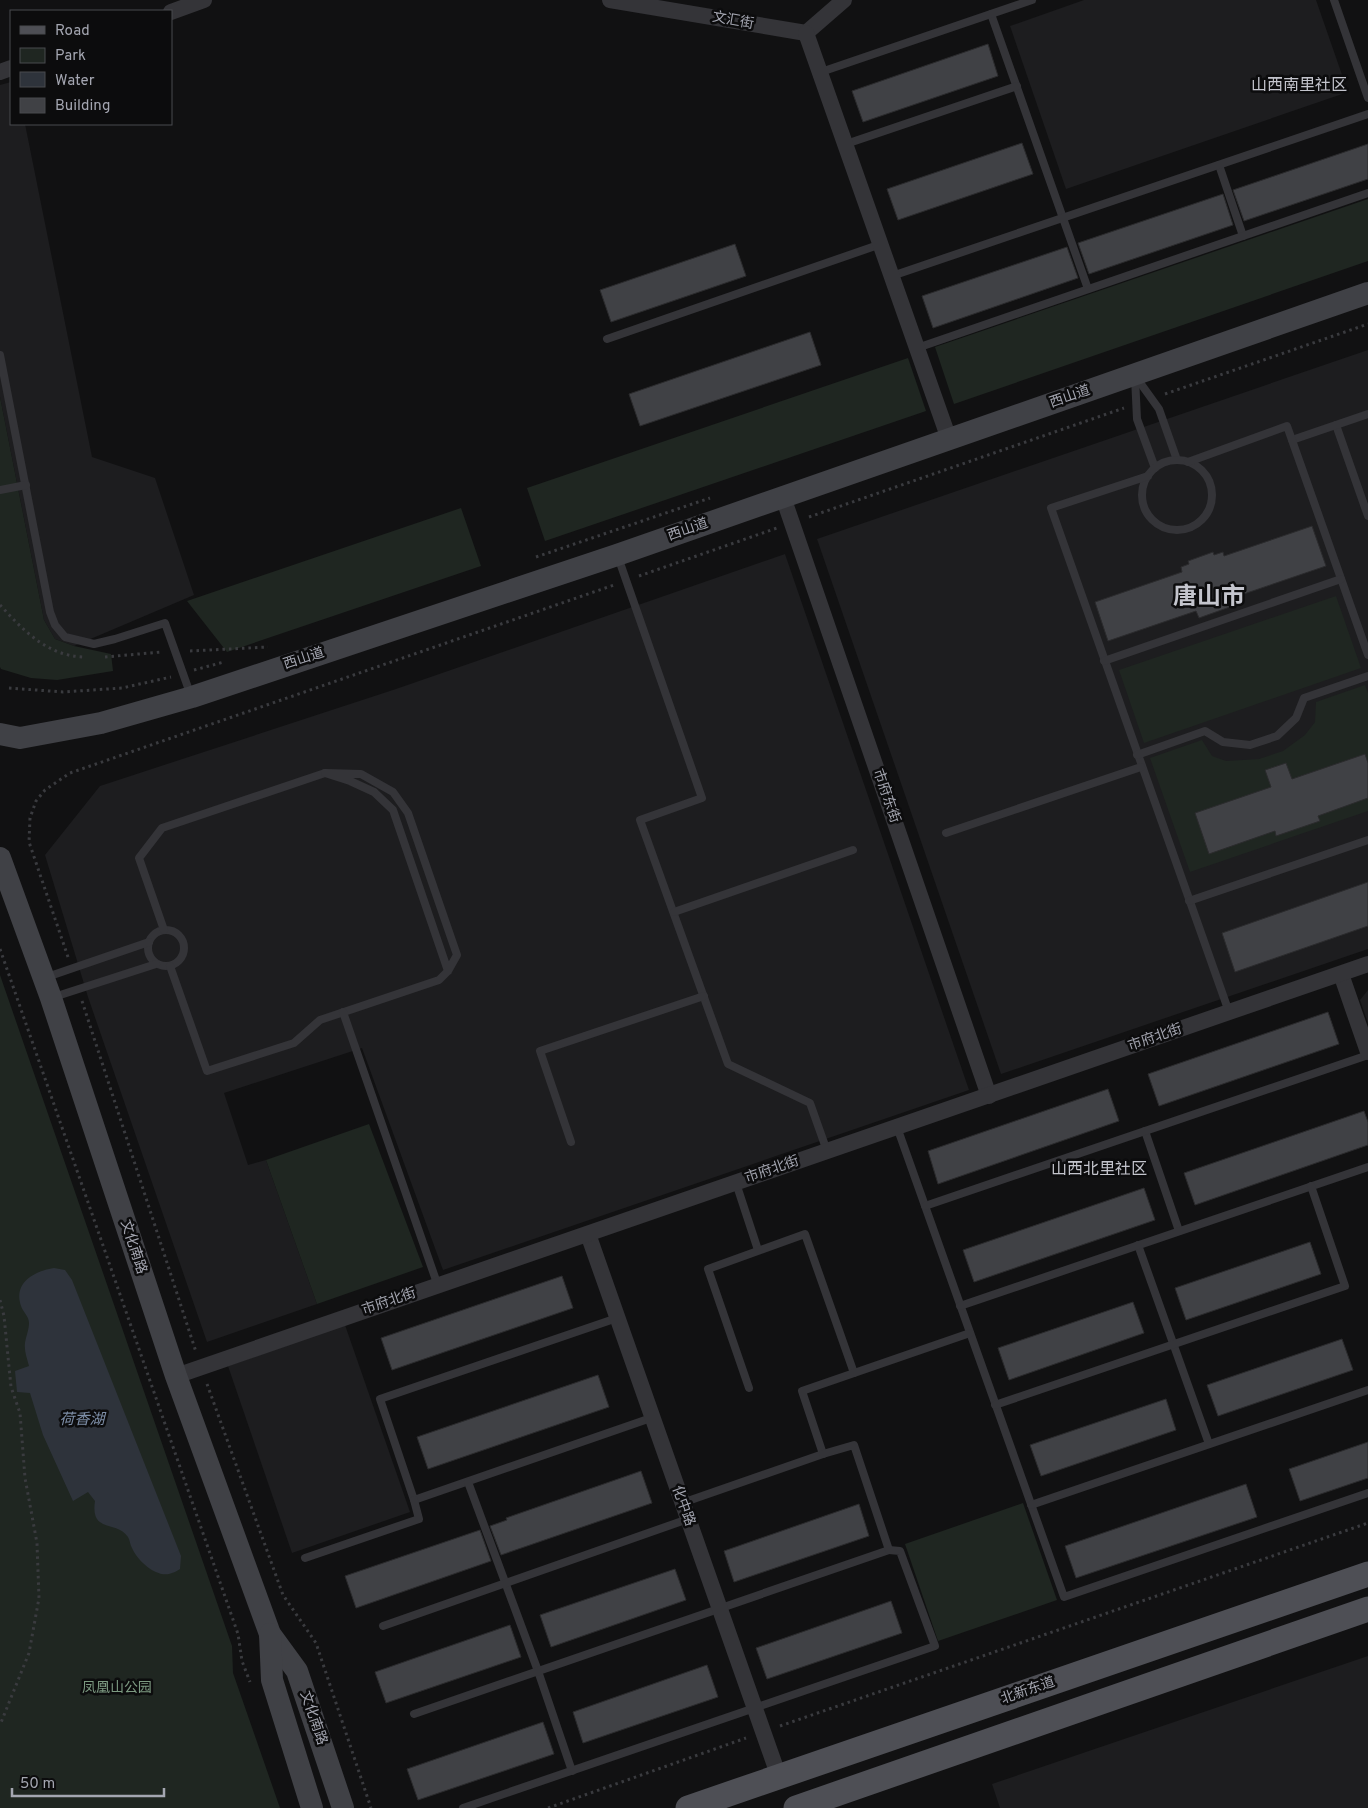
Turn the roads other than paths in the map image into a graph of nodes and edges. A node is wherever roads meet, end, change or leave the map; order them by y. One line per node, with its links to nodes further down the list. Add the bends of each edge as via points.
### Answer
1 (204, 0): 6 (street)
2 (610, 0): 8 (street, 文汇街)
3 (844, 0): 8 (street)
4 (1032, 0): 7 (lane)
5 (1334, 0): 11 (lane)
6 (172, 12)
7 (991, 14): 9 (lane); 10 (lane)
8 (806, 33): 9 (street)
9 (821, 72): 13 (street)
10 (1016, 86): 13 (lane); 16 (lane)
11 (1367, 93)
12 (1368, 114): 14 (lane)
13 (846, 144): 18 (street)
14 (1219, 165): 16 (lane); 17 (lane)
15 (1368, 193): 17 (lane)
16 (1063, 218): 19 (lane); 20 (lane)
17 (1243, 236): 20 (lane)
18 (881, 244): 19 (street); 22 (lane)
19 (892, 276): 23 (street)
20 (1088, 290): 23 (lane)
21 (1368, 293): 25 (street, 西山道)
22 (607, 339)
23 (917, 348): 29 (street)
24 (0, 355): 26 (lane)
25 (1134, 375): 29 (street, 西山道); 31 (lane, via 1160,409); 33 (lane, via 1137,419)
26 (2, 377): 35 (lane)
27 (1368, 414): 28 (lane)
28 (1336, 425): 30 (lane); 38 (lane)
29 (949, 439): 37 (street, 西山道)
30 (1292, 440): 32 (lane, via 1287,426); 40 (lane)
31 (1177, 460): 32 (lane); 33 (lane, via 1169,460)
32 (1188, 462): 34 (lane, via 1205,474 1212,494 1206,514 1189,528 1168,528 1150,516 1142,497)
33 (1155, 468): 34 (lane)
34 (1148, 476): 42 (lane, via 1051,508)
35 (26, 485): 36 (lane); 44 (lane, via 55,625 65,637 94,644 165,623)
36 (0, 490)
37 (783, 497): 39 (street, 西山道); 67 (street, 市府东街)
38 (1368, 516)
39 (617, 555): 44 (street, 西山道); 54 (lane, via 702,798 640,820)
40 (1341, 579): 41 (lane); 42 (lane)
41 (1368, 655)
42 (1104, 661): 46 (lane)
43 (1368, 676): 46 (lane, via 1304,698 1296,718 1277,736 1250,744 1223,742 1205,731)
44 (192, 697): 45 (street, 西山道, via 101,723 20,738)
45 (0, 734)
46 (1137, 755): 47 (lane)
47 (1141, 766): 49 (lane); 53 (lane)
48 (325, 773): 55 (lane, via 162,828 139,858); 60 (lane, via 374,792 393,810); 60 (lane, via 361,774 394,792 408,813 457,956)
49 (946, 833)
50 (1368, 840): 53 (lane)
51 (853, 850): 54 (lane)
52 (0, 858): 62 (street, 文化南路)
53 (1189, 901): 65 (lane)
54 (674, 912): 63 (lane)
55 (164, 930): 56 (lane); 59 (lane, via 176,932 185,948 181,960)
56 (149, 942): 57 (lane, via 149,954); 62 (lane, via 72,968)
57 (156, 964): 59 (lane); 62 (lane, via 78,989)
58 (1368, 964): 61 (street, 市府北街)
59 (170, 966): 64 (lane, via 207,1071 294,1043 320,1020)
60 (448, 971): 64 (lane, via 439,980)
61 (1341, 974): 65 (street, 市府北街); 66 (street)
62 (47, 988): 86 (street, 文化南路)
63 (704, 996): 70 (lane, via 540,1051); 71 (lane, via 728,1064 810,1103)
64 (343, 1012): 80 (lane)
65 (1229, 1012): 67 (street, 市府北街)
66 (1368, 1053): 69 (lane)
67 (989, 1096): 68 (street, 市府北街)
68 (897, 1127): 71 (street, 市府北街); 75 (lane)
69 (1145, 1131): 75 (lane); 76 (lane)
70 (571, 1142)
71 (827, 1151): 73 (street, 市府北街)
72 (1368, 1167): 74 (lane)
73 (736, 1183): 77 (street, 市府北街); 79 (lane)
74 (1311, 1186): 76 (lane); 84 (lane, via 1346,1286)
75 (925, 1206): 81 (lane)
76 (1179, 1231): 78 (lane)
77 (588, 1234): 80 (street, 市府北街); 82 (street, 化中路)
78 (1138, 1245): 81 (lane); 84 (lane)
79 (758, 1250): 85 (lane, via 805,1234); 87 (lane, via 708,1269)
80 (438, 1286): 86 (street, 市府北街)
81 (960, 1306): 83 (lane)
82 (616, 1318): 90 (street, 化中路); 95 (lane, via 380,1399)
83 (970, 1333): 85 (lane); 89 (lane)
84 (1174, 1345): 89 (lane); 91 (lane)
85 (854, 1373): 92 (lane, via 802,1391)
86 (176, 1376): 106 (street, 文化南路)
87 (749, 1388)
88 (1368, 1390): 91 (lane)
89 (996, 1405): 97 (lane)
90 (651, 1418): 93 (lane); 96 (street, 化中路)
91 (1209, 1444): 97 (lane)
92 (823, 1454): 96 (lane); 99 (lane, via 854,1445)
93 (468, 1482): 95 (lane); 102 (lane)
94 (1368, 1494): 97 (lane, via 1064,1597)
95 (414, 1500): 100 (lane, via 419,1519)
96 (682, 1503): 98 (street, 化中路)
97 (1031, 1505)
98 (688, 1519): 102 (lane); 103 (street, 化中路)
99 (889, 1550): 103 (lane); 108 (lane, via 900,1551 934,1646)
100 (305, 1558)
101 (1368, 1574): 111 (main road, 北新东道)
102 (505, 1583): 105 (lane); 107 (lane)
103 (719, 1608): 107 (lane); 108 (street, 化中路)
104 (1368, 1609): 116 (main road)
105 (383, 1626)
106 (270, 1634): 112 (street, 文化南路, via 272,1680); 113 (street, 文化南路, via 298,1671)
107 (538, 1671): 109 (lane); 110 (lane)
108 (754, 1708): 110 (lane); 111 (street, 化中路)
109 (414, 1714)
110 (572, 1770): 114 (lane)
111 (779, 1777): 115 (main road, 北新东道)
112 (312, 1808)
113 (343, 1808)
114 (463, 1808)
115 (688, 1808)
116 (796, 1808)

